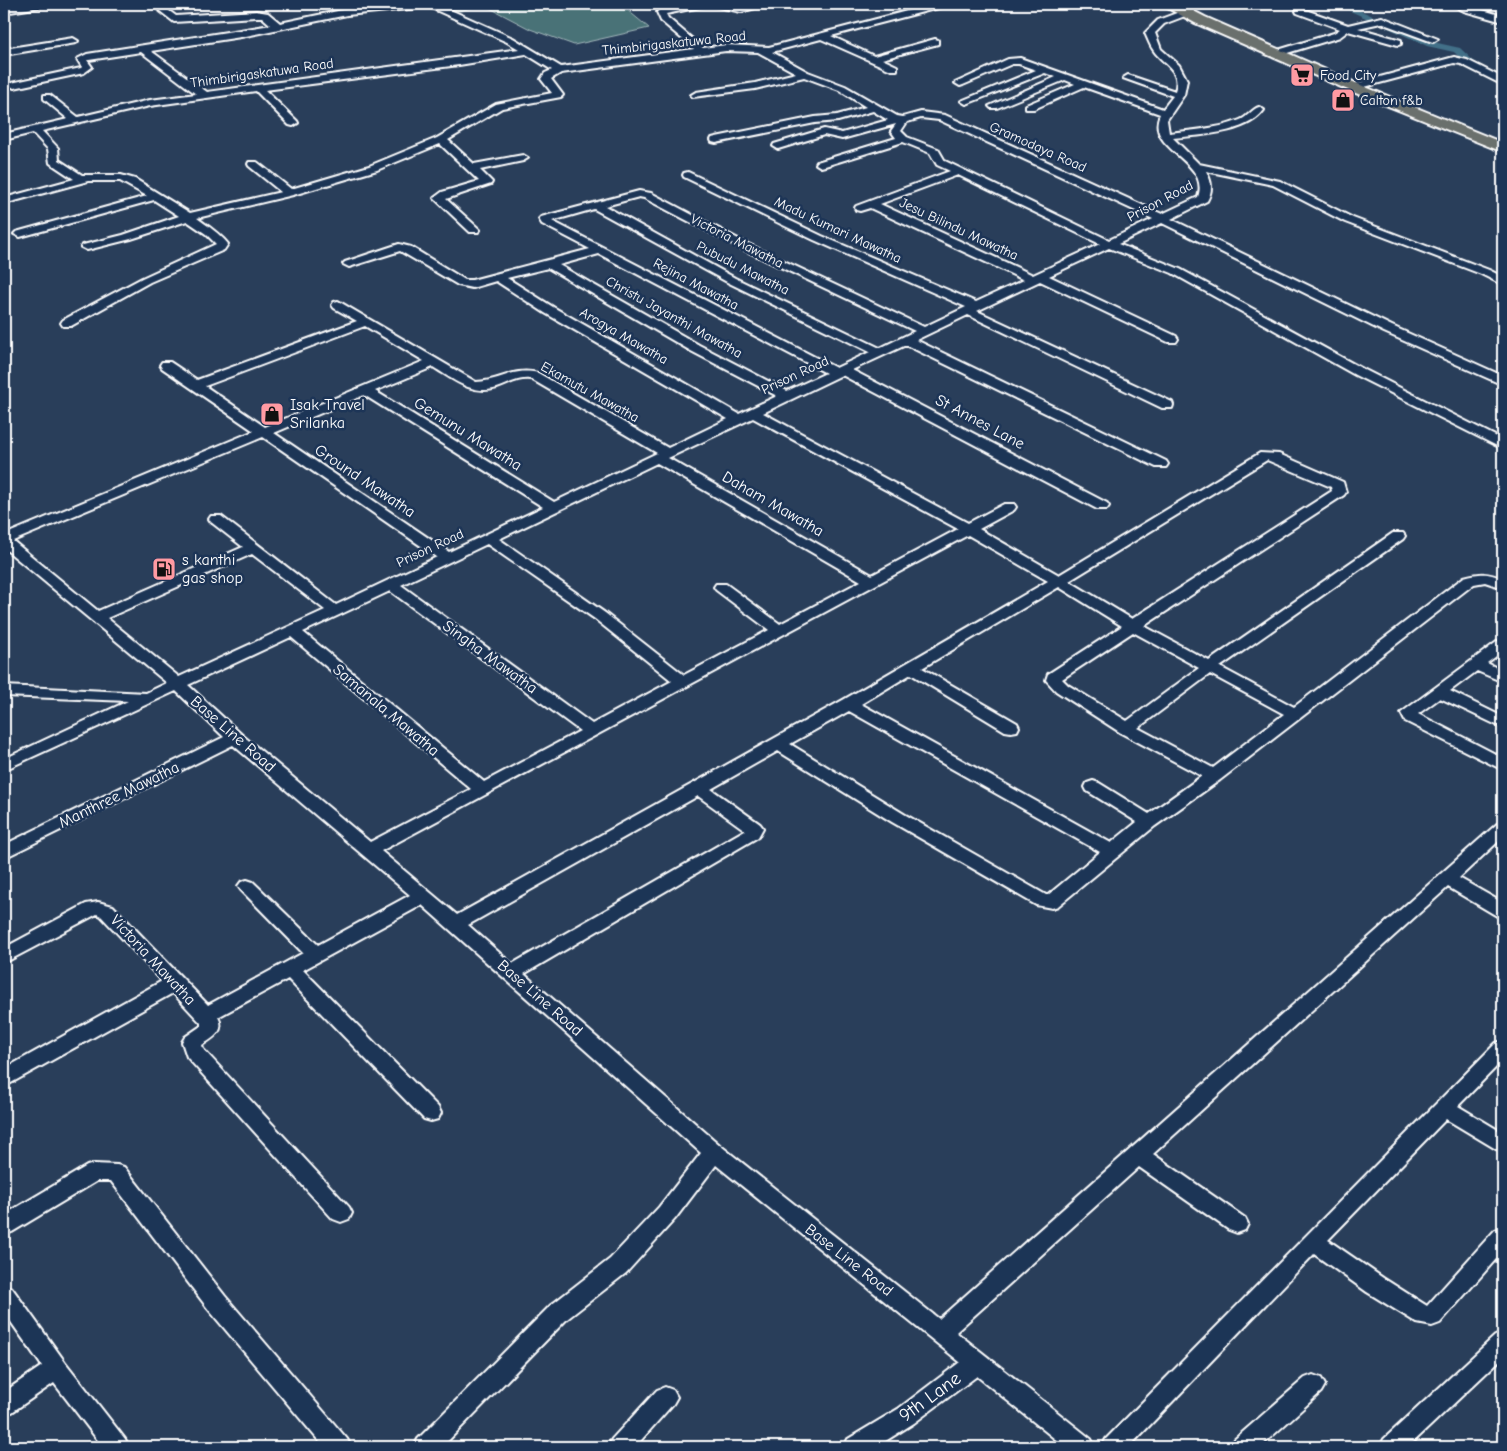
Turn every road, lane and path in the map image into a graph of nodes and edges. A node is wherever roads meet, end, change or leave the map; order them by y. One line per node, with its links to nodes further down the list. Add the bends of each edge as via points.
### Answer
1 (40, 4): 13 (street)
2 (155, 4): 18 (street, via 174,19 256,14 265,16)
3 (342, 4): 14 (street)
4 (431, 4): 14 (street); 27 (street)
5 (706, 4): 29 (street, via 661,12 664,20)
6 (714, 4): 7 (street, via 741,9)
7 (766, 4)
8 (902, 4): 15 (street)
9 (943, 4): 15 (street, Thimbirigaskatuwa Road)
10 (1171, 4): 12 (highway)
11 (1454, 4): 17 (street)
12 (1185, 9): 30 (highway); 45 (street, via 1150,33 1158,50 1180,73 1182,88); 64 (highway, via 1361,90)
13 (4, 10)
14 (347, 12): 18 (street)
15 (916, 12): 20 (street, Thimbirigaskatuwa Road)
16 (1300, 12): 19 (street)
17 (1501, 17)
18 (278, 26): 25 (street)
19 (1347, 28): 21 (street, via 1382,20); 24 (street); 30 (street, via 1337,35)
20 (822, 36): 26 (street, Thimbirigaskatuwa Road, via 769,50); 31 (street)
21 (1433, 39)
22 (73, 41): 28 (street)
23 (935, 42): 31 (street)
24 (1398, 42)
25 (143, 48): 41 (street, via 86,57 82,59 87,67 84,70); 44 (street)
26 (757, 48): 29 (street, Thimbirigaskatuwa Road); 35 (street)
27 (527, 51): 33 (street); 43 (street, Thimbirigaskatuwa Road)
28 (4, 52)
29 (702, 52): 33 (street, Thimbirigaskatuwa Road)
30 (1281, 52): 42 (highway)
31 (873, 59): 32 (street)
32 (894, 68)
33 (560, 70): 61 (street, via 546,79 558,95 499,106)
34 (1045, 70): 36 (street); 39 (street, via 1011,61); 48 (street)
35 (805, 74): 46 (street); 50 (street, via 842,88)
36 (1064, 77): 40 (street); 49 (street)
37 (1128, 78): 45 (street)
38 (1503, 82): 42 (street, via 1454,60)
39 (960, 83)
40 (1083, 84): 51 (street); 53 (street)
41 (14, 85)
42 (1357, 86): 64 (highway)
43 (258, 88): 44 (street, Thimbirigaskatuwa Road); 56 (street)
44 (204, 95): 55 (street, Thimbirigaskatuwa Road, via 150,103)
45 (1178, 95): 53 (street)
46 (696, 96)
47 (47, 97): 55 (street)
48 (966, 101)
49 (994, 106)
50 (875, 107): 54 (street); 62 (street, via 838,118)
51 (1030, 107)
52 (1259, 110): 58 (street, via 1252,118 1239,123)
53 (1164, 113): 58 (street, via 1161,123)
54 (901, 120): 60 (street, via 896,131); 63 (street, Gramodaya Road, via 842,136 824,132); 80 (street, Gramodaya Road, via 921,115 941,117)
55 (77, 121): 57 (street, Thimbirigaskatuwa Road)
56 (293, 123)
57 (36, 131): 59 (street, Thimbirigaskatuwa Road); 72 (street, via 53,148 54,160 80,178)
58 (1166, 136): 68 (street, Prison Road)
59 (4, 138)
60 (903, 139): 67 (street); 70 (street, via 934,151 941,163)
61 (441, 140): 69 (street); 73 (street, via 373,168)
62 (716, 140)
63 (778, 146)
64 (1503, 147)
65 (523, 158): 69 (street)
66 (253, 164): 73 (street)
67 (821, 164)
68 (1196, 166): 80 (street, Prison Road, via 1208,187 1203,199); 90 (street, via 1276,183 1349,220 1485,272)
69 (472, 168): 81 (street, via 487,182 439,198)
70 (958, 172): 77 (street); 83 (street)
71 (688, 175): 92 (street, Madu Kumari Mawatha)
72 (88, 178): 74 (street, via 121,178); 75 (street)
73 (288, 193): 78 (street)
74 (156, 196): 78 (street); 82 (street)
75 (7, 200)
76 (596, 206): 79 (street, Victoria Mawatha); 95 (street, Victoria Mawatha, via 639,194 647,195 740,244); 98 (street, Pubudu Mawatha, via 731,280)
77 (866, 206): 89 (street, Jesu Bilindu Mawatha)
78 (188, 218): 84 (street); 94 (street, via 210,232 222,244 220,248 146,280)
79 (545, 219): 85 (street, Rejina Mawatha)
80 (1163, 219): 83 (street, Prison Road); 102 (street, Gramodaya Road, via 1388,329)
81 (474, 230)
82 (20, 234)
83 (1109, 244): 89 (street, Prison Road); 110 (street, via 1176,271 1359,372)
84 (88, 247)
85 (601, 250): 86 (street); 101 (street, Rejina Mawatha)
86 (548, 263): 88 (street); 105 (street, Christu Jayanthi Mawatha)
87 (350, 264): 88 (street, via 399,247 462,283 472,284)
88 (497, 277): 108 (street, Arogya Mawatha)
89 (1037, 279): 92 (street, Prison Road); 96 (street)
90 (1503, 282)
91 (338, 305): 93 (street, Ekamutu Mawatha)
92 (973, 309): 95 (street, Prison Road); 106 (street)
93 (366, 322): 99 (street, Ekamutu Mawatha); 103 (street)
94 (67, 323)
95 (924, 331): 97 (street, Prison Road)
96 (1172, 339)
97 (906, 340): 98 (street, Prison Road); 112 (street)
98 (879, 352): 101 (street, Prison Road)
99 (433, 362): 104 (street); 111 (street, Ekamutu Mawatha, via 481,387 520,374 534,376)
100 (166, 365): 103 (street, Ground Mawatha)
101 (838, 372): 105 (street, Prison Road); 113 (street, St Annes Lane)
102 (1503, 381)
103 (195, 385): 109 (street, Ground Mawatha)
104 (365, 390): 109 (street); 114 (street, Gemunu Mawatha)
105 (786, 396): 107 (street, Prison Road)
106 (1167, 405)
107 (752, 412): 108 (street, Prison Road); 117 (street)
108 (737, 419): 111 (street, Prison Road)
109 (263, 433): 120 (street); 122 (street, Ground Mawatha)
110 (1503, 446)
111 (661, 455): 114 (street, Prison Road); 123 (street, Daham Mawatha)
112 (1161, 464)
113 (1102, 506)
114 (553, 507): 119 (street, Prison Road)
115 (1009, 508): 117 (street)
116 (216, 519): 121 (street)
117 (967, 528): 123 (street); 124 (street)
118 (1398, 536): 135 (street)
119 (488, 538): 122 (street, Prison Road); 138 (street, via 600,616)
120 (4, 540): 129 (street, Base Line Road)
121 (253, 548): 128 (street); 129 (street)
122 (446, 557): 125 (street, Prison Road)
123 (872, 581): 132 (street)
124 (1060, 581): 130 (street); 130 (street, via 1264,456 1274,457 1340,487 1339,492); 136 (street)
125 (390, 584): 128 (street, Prison Road); 148 (street, Singha Mawatha)
126 (1503, 584): 144 (street, via 1486,577 1469,580)
127 (721, 588): 132 (street)
128 (335, 611): 131 (street, Prison Road)
129 (96, 617): 139 (street, Base Line Road)
130 (1131, 625): 135 (street); 147 (street, via 1054,676 1062,688)
131 (292, 630): 139 (street, Prison Road); 156 (street, Samanala Mawatha)
132 (779, 630): 138 (street)
133 (1503, 644): 134 (street)
134 (1476, 664): 137 (street); 141 (street)
135 (1210, 667): 144 (street); 147 (street)
136 (912, 668): 143 (street); 146 (street)
137 (1503, 677)
138 (683, 682): 148 (street)
139 (176, 683): 142 (street, Prison Road); 149 (street, Base Line Road)
140 (4, 691): 142 (street)
141 (1440, 692): 145 (street); 152 (street, via 1409,715)
142 (146, 697): 151 (street, Prison Road)
143 (850, 704): 150 (street); 160 (street)
144 (1295, 714): 153 (street)
145 (1503, 723)
146 (1011, 727)
147 (1127, 729): 153 (street)
148 (591, 731): 156 (street)
149 (235, 738): 159 (street, Base Line Road); 161 (street, Manthree Mawatha)
150 (779, 744): 155 (street); 160 (street, via 898,818 1042,901 1052,902)
151 (4, 765)
152 (1503, 765)
153 (1214, 776): 157 (street)
154 (1093, 787): 157 (street)
155 (700, 789): 166 (street); 170 (street, via 748,822 754,828 752,833)
156 (482, 790): 159 (street)
157 (1149, 822): 160 (street)
158 (1503, 828): 162 (street)
159 (370, 850): 164 (street, Base Line Road)
160 (1112, 851)
161 (4, 852)
162 (1447, 880): 165 (street); 179 (street)
163 (247, 886): 167 (street)
164 (423, 896): 166 (street, Base Line Road); 167 (street)
165 (1503, 911)
166 (456, 924): 170 (street, Base Line Road)
167 (315, 954): 169 (street)
168 (4, 956): 171 (street, Victoria Mawatha, via 98,908 107,911)
169 (290, 968): 172 (street); 176 (street)
170 (512, 973): 178 (street, Base Line Road)
171 (176, 983): 172 (street, Victoria Mawatha); 174 (street)
172 (206, 1015): 180 (street, via 211,1021 210,1030 192,1042 194,1052)
173 (1503, 1048): 175 (street)
174 (4, 1078)
175 (1445, 1108): 177 (street); 184 (street)
176 (430, 1114)
177 (1503, 1143)
178 (714, 1152): 186 (street, Base Line Road); 196 (street, via 667,1214 618,1266 559,1312)
179 (1138, 1155): 181 (street); 186 (street)
180 (341, 1213)
181 (1237, 1224)
182 (4, 1226): 195 (street, via 94,1172 117,1173 217,1303)
183 (1503, 1236): 184 (street, via 1432,1316 1425,1316 1375,1285)
184 (1313, 1240): 199 (street)
185 (4, 1295): 189 (street)
186 (940, 1332): 188 (street, Base Line Road)
187 (1503, 1343): 201 (street)
188 (978, 1362): 193 (street, Base Line Road); 198 (street, 9th Lane, via 906,1416)
189 (57, 1369): 192 (street); 194 (street)
190 (1313, 1385): 200 (street)
191 (665, 1397): 197 (street)
192 (4, 1404)
193 (1078, 1446)
194 (117, 1447)
195 (339, 1447)
196 (426, 1447)
197 (620, 1447)
198 (856, 1447)
199 (1114, 1447)
200 (1243, 1447)
201 (1392, 1447)

